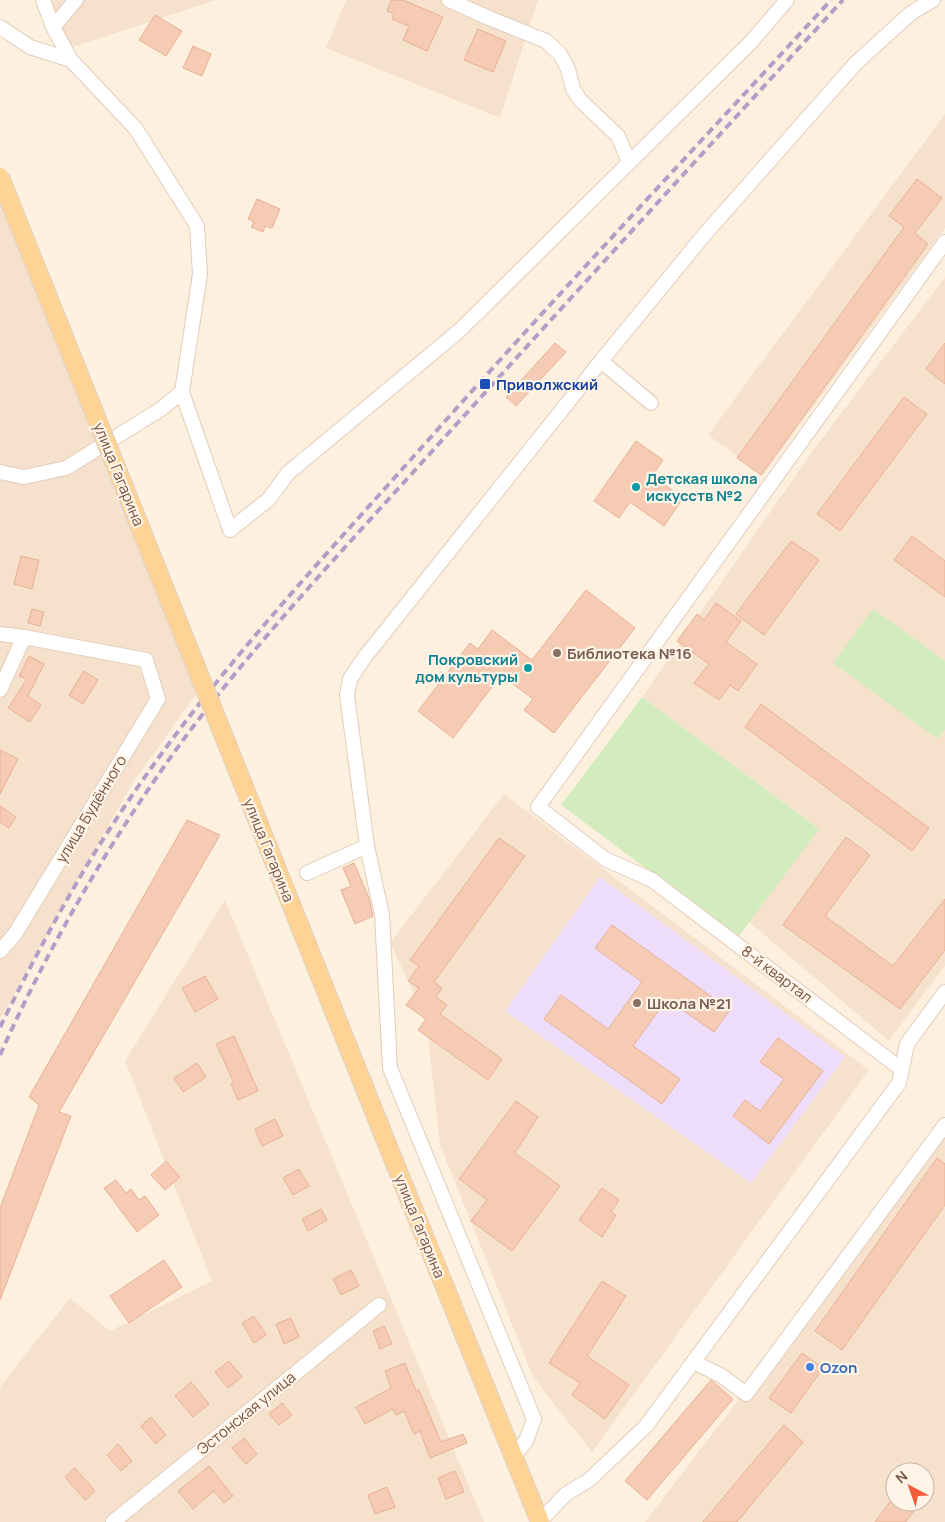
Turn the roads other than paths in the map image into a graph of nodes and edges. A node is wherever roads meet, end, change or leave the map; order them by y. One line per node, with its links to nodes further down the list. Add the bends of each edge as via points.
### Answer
1 (42, 0): 7 (street)
2 (76, 0): 7 (street)
3 (449, 0): 9 (street, via 546,41 560,54 580,100 618,136)
4 (788, 0): 9 (street, via 751,42)
5 (933, 0): 12 (street, via 911,13 856,63 705,234)
6 (0, 27): 8 (street, via 30,47)
7 (53, 27): 8 (street)
8 (71, 60): 13 (street, via 136,129 197,226 200,274)
9 (629, 162): 13 (street, via 459,331 288,474 269,499 230,530)
10 (0, 177): 27 (main road, улица Гагарина, bridge)
11 (945, 242): 23 (street, 8-й квартал, via 538,808 605,860 652,880)
12 (601, 361): 14 (street); 19 (street, via 350,679 347,695)
13 (182, 392): 15 (street, via 161,409 66,468 24,477)
14 (651, 402)
15 (0, 472)
16 (0, 634): 17 (street)
17 (24, 637): 18 (street); 21 (street, улица Будённого, via 146,660 158,699 15,934)
18 (0, 690)
19 (367, 846): 20 (street); 27 (street, via 382,914 390,1068 534,1419 526,1441)
20 (307, 873)
21 (0, 951)
22 (945, 992): 23 (street, via 907,1044)
23 (901, 1069): 26 (street, via 898,1083 880,1109)
24 (945, 1125): 26 (street, via 746,1394 722,1376)
25 (380, 1305): 28 (street, Эстонская улица)
26 (694, 1362): 29 (street, via 646,1426 589,1480 566,1494)
27 (513, 1457): 29 (main road, улица Гагарина)
28 (113, 1522)
29 (540, 1522)

